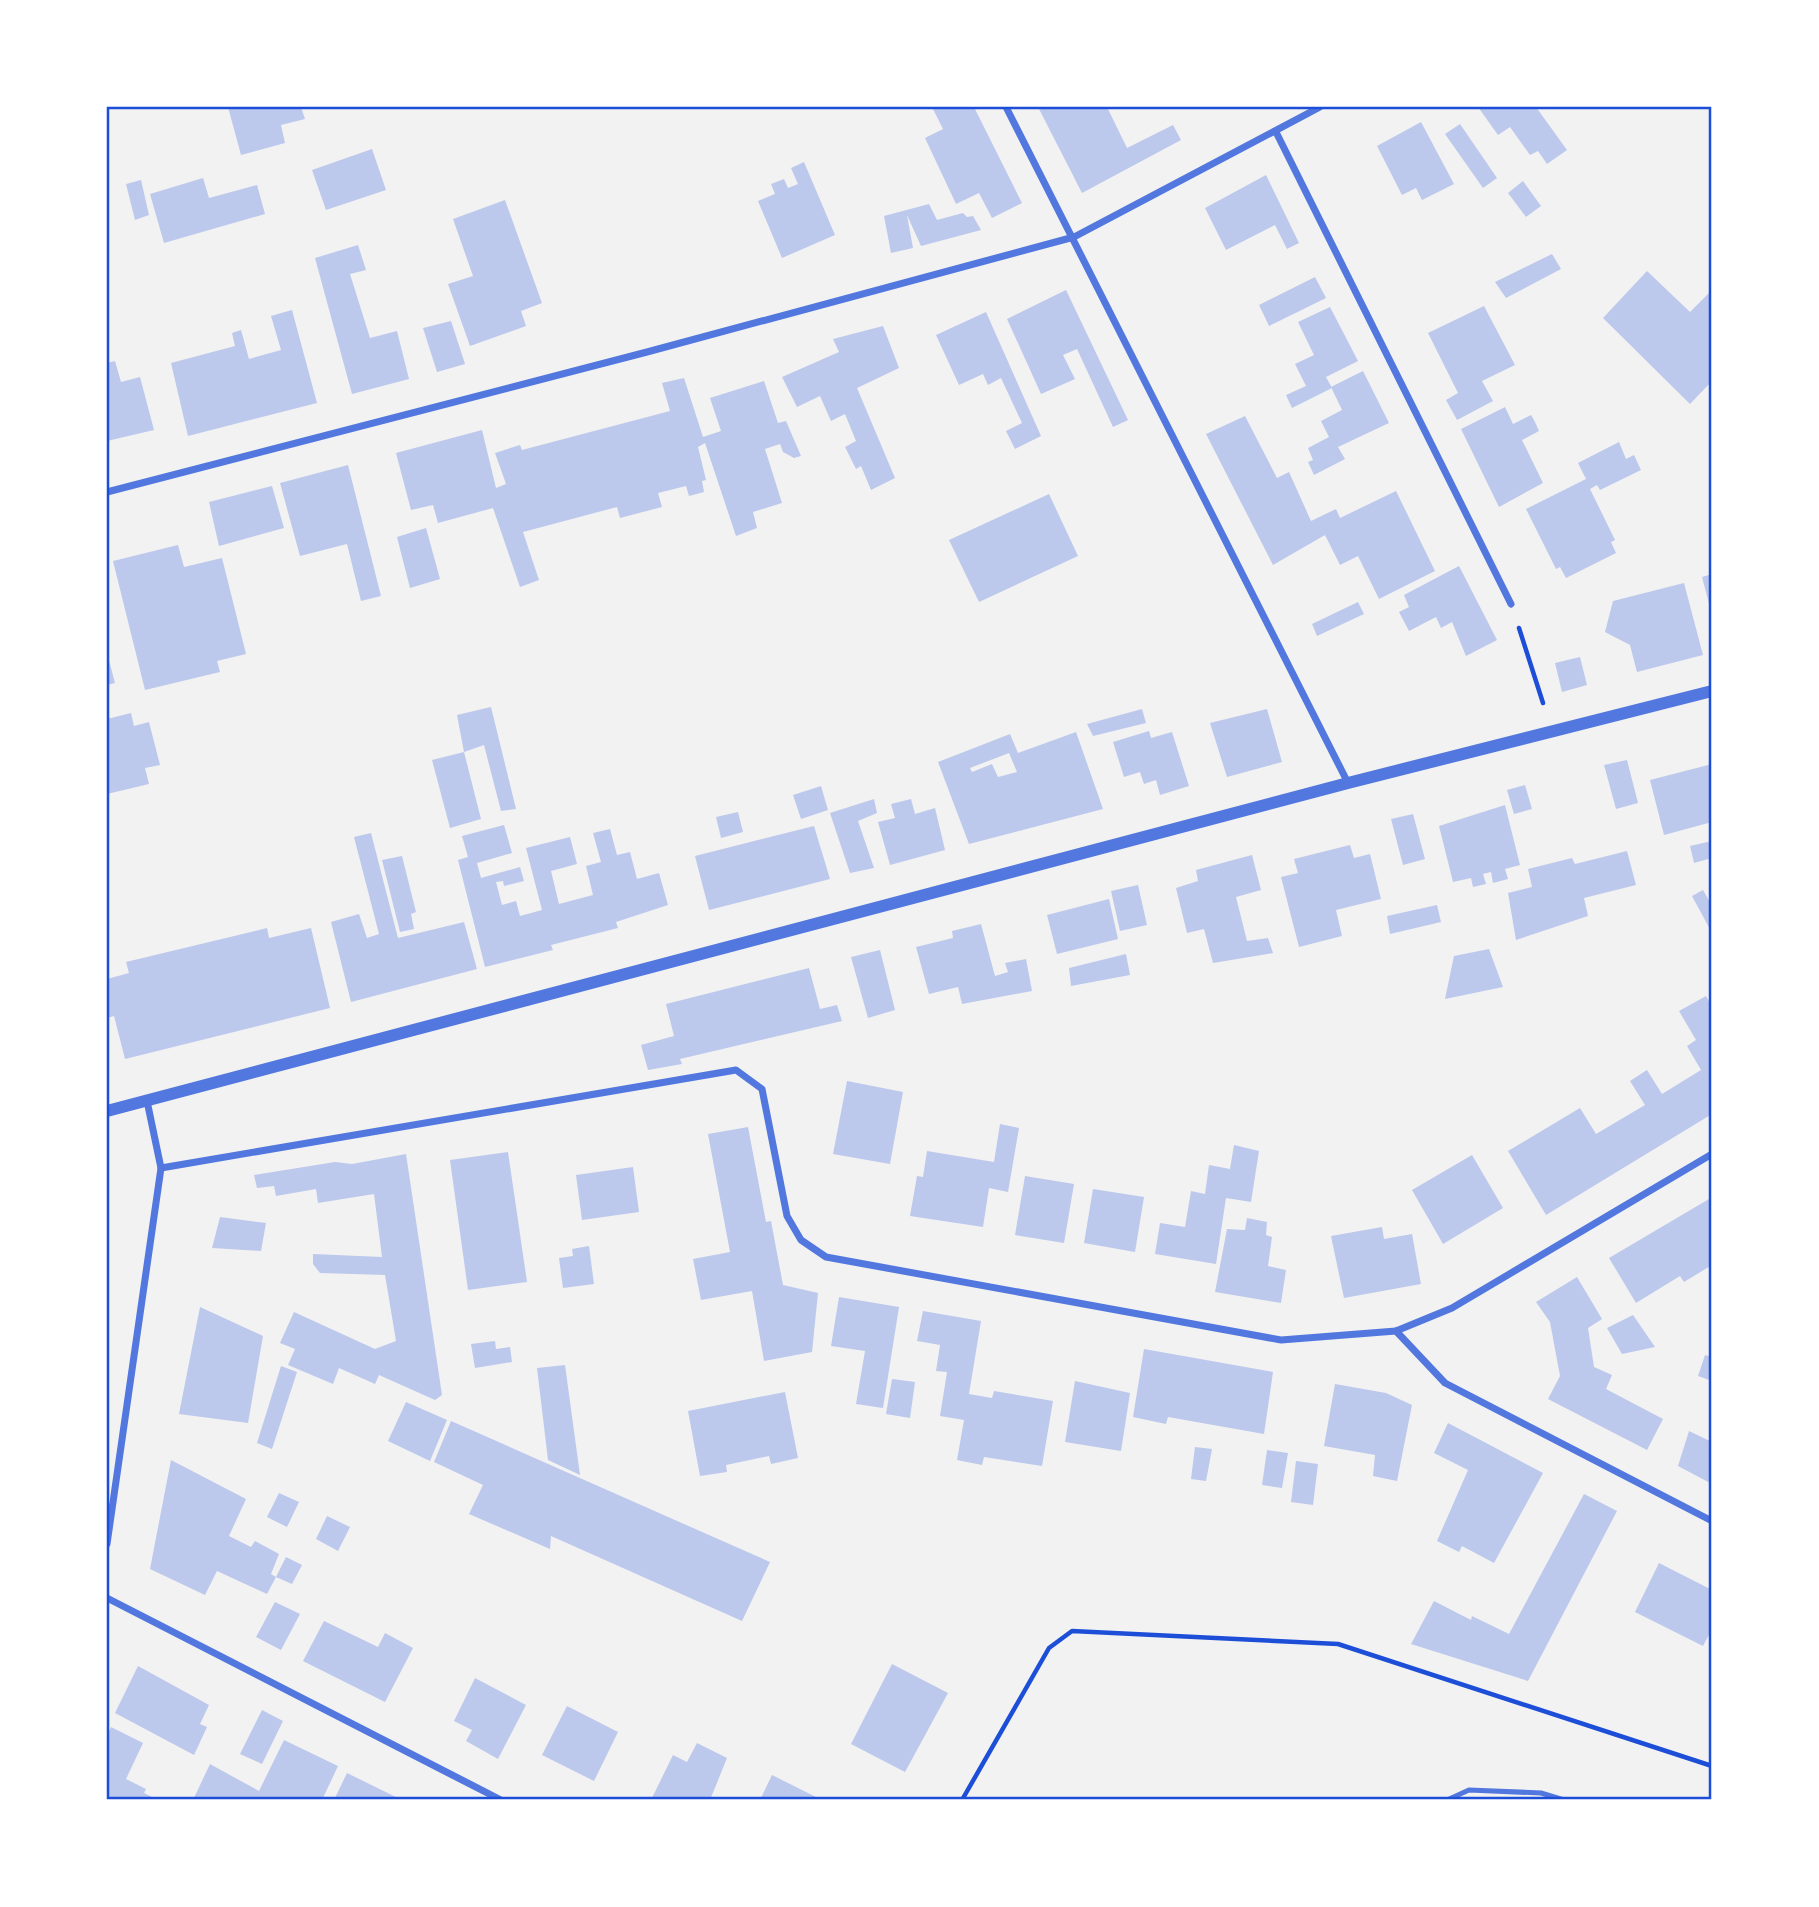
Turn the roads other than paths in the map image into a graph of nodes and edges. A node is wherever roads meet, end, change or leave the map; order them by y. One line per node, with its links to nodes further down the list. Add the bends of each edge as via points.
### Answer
1 (1006, 107): 4 (street)
2 (1320, 107): 3 (street)
3 (1276, 132): 4 (street); 6 (street)
4 (1074, 237): 5 (street); 8 (street)
5 (107, 492)
6 (1511, 604)
7 (1712, 691): 8 (street)
8 (1348, 783): 9 (street)
9 (147, 1101): 10 (street); 12 (street)
10 (107, 1111)
11 (1712, 1154): 13 (street, via 1452,1308)
12 (161, 1168): 13 (street, via 736,1070 762,1089 787,1216 800,1240 826,1257 1281,1340); 15 (street)
13 (1396, 1331): 14 (street, via 1445,1383)
14 (1712, 1521)
15 (107, 1544)
16 (107, 1598): 17 (street)
17 (501, 1800)
18 (1447, 1800): 19 (lane, via 1469,1790 1541,1793)
19 (1564, 1800)

